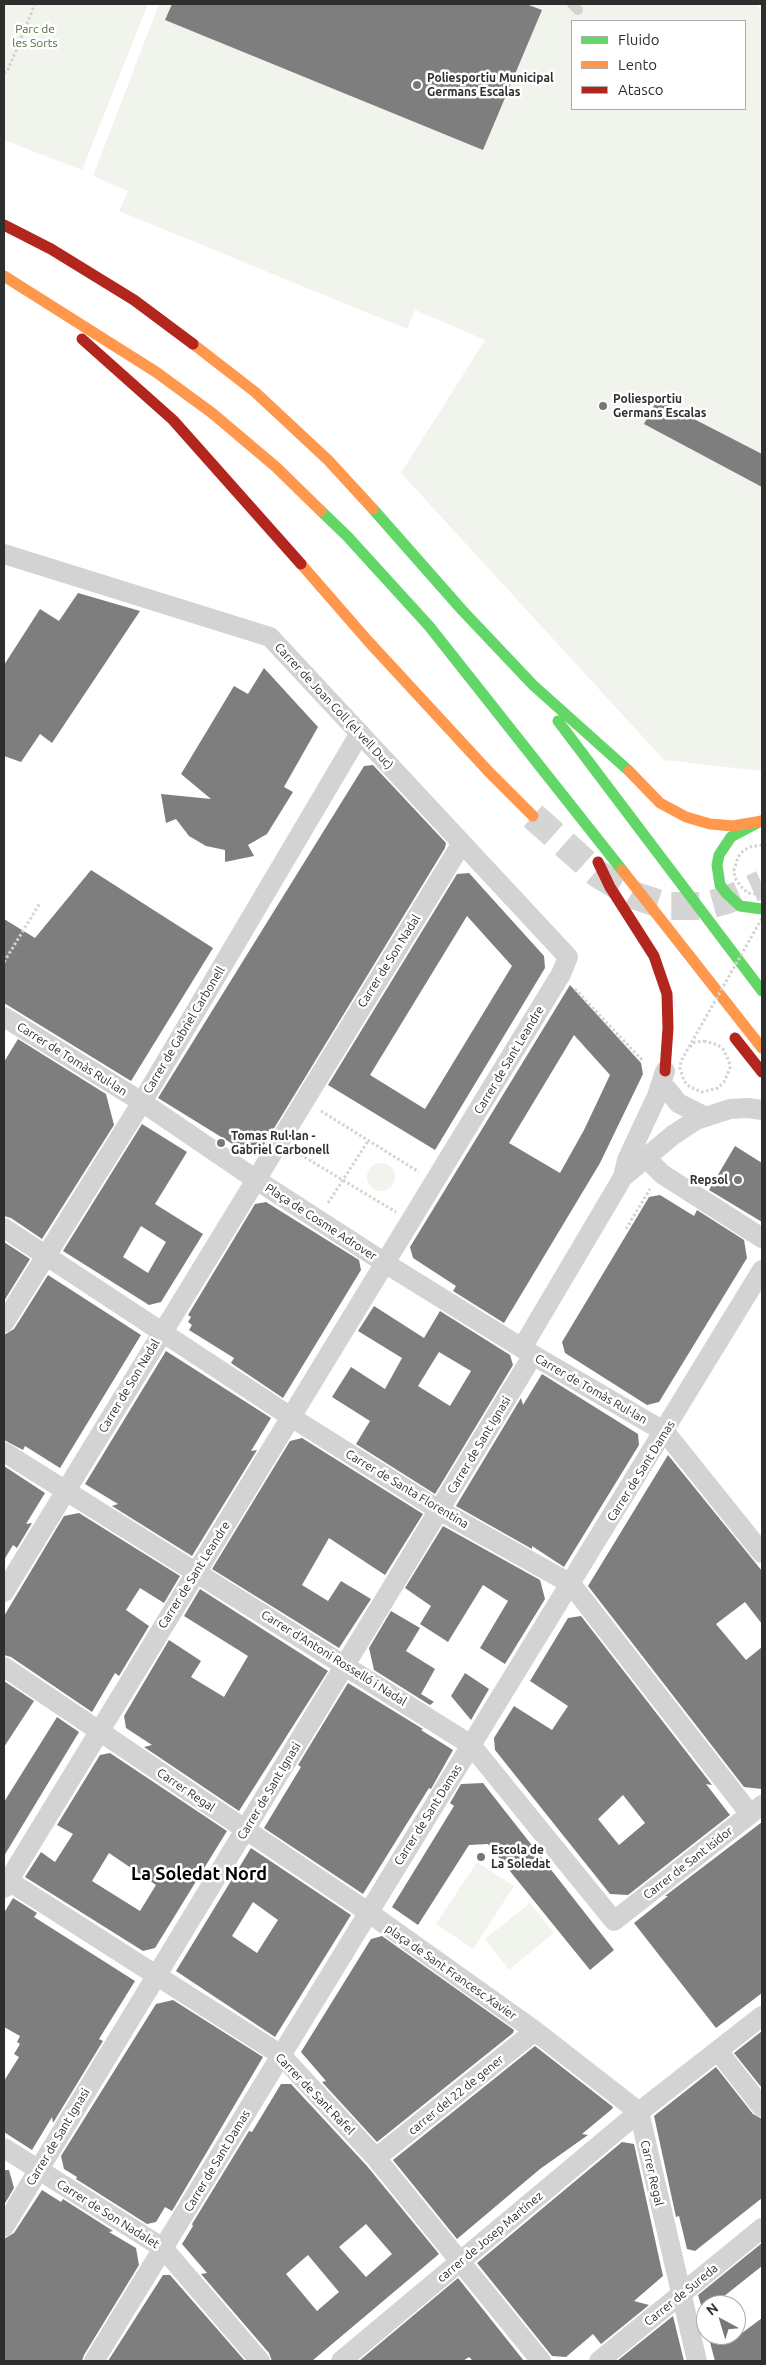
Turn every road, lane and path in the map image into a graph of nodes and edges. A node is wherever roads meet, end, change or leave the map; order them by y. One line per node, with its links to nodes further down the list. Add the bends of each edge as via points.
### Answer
1 (35, 4): 2 (path)
2 (4, 73)
3 (4, 225): 6 (main road, via 51,249 134,300 255,392 328,460)
4 (4, 277): 8 (main road, via 156,372 212,413 276,467 348,536 429,626); 10 (main road, via 70,329 173,420 368,641)
5 (4, 554): 7 (street, Carrer de Joan Coll (el vell Duc), via 270,637)
6 (533, 685): 9 (main road, via 575,747); 11 (main road, via 667,807 710,824 733,826)
7 (360, 734): 12 (street, Carrer de Joan Coll (el vell Duc)); 32 (street, Carrer de Gabriel Carbonell)
8 (544, 774): 14 (main road); 27 (main road)
9 (628, 813): 17 (main road); 23 (main road)
10 (533, 816)
11 (762, 821): 18 (main road, via 731,837 719,855 717,865 720,885 727,894 740,906)
12 (462, 843): 22 (street, Carrer de Joan Coll (el vell Duc)); 30 (street, Carrer de Son Nadal)
13 (762, 845): 15 (path, bridge, via 743,851 734,870 742,889)
14 (593, 855): 20 (main road); 29 (main road, via 654,956 667,994 668,1028)
15 (762, 895)
16 (40, 903): 21 (path)
17 (714, 907)
18 (762, 909)
19 (762, 918): 26 (path, bridge, via 681,1061 684,1081 702,1092 718,1088 729,1075 730,1068 723,1049)
20 (653, 933)
21 (4, 962)
22 (564, 966): 29 (path); 38 (street, Carrer de Sant Leandre)
23 (762, 991)
24 (6, 1024): 32 (street, Carrer de Tomàs Rul·lan)
25 (729, 1029): 28 (main road)
26 (704, 1041)
27 (762, 1048)
28 (762, 1072)
29 (660, 1075): 34 (street, via 678,1103); 37 (street); 39 (street, via 657,1096 627,1160)
30 (316, 1079): 31 (street, Plaça de Cosme Adrover)
31 (304, 1100): 35 (street, Plaça de Cosme Adrover); 36 (path)
32 (142, 1102): 40 (street, Carrer de Tomàs Rul·lan); 47 (street, Carrer de Gabriel Carbonell)
33 (762, 1110): 34 (street, via 730,1109)
34 (704, 1116): 37 (street, via 688,1124)
35 (278, 1141): 40 (street, Plaça de Cosme Adrover); 41 (path)
36 (368, 1141): 41 (path); 42 (path)
37 (646, 1158): 39 (street); 46 (street, via 662,1174)
38 (448, 1161): 42 (street, Plaça de Cosme Adrover)
39 (623, 1177): 52 (street, Carrer de Sant Ignasi)
40 (255, 1179): 43 (street, Plaça de Cosme Adrover); 51 (street, Carrer de Son Nadal)
41 (343, 1180): 43 (path); 44 (path)
42 (435, 1182): 44 (street, Plaça de Cosme Adrover)
43 (318, 1220): 48 (street, Plaça de Cosme Adrover)
44 (411, 1221): 48 (street, Plaça de Cosme Adrover)
45 (4, 1228): 47 (street, Carrer de Santa Florentina)
46 (762, 1238)
47 (46, 1255): 50 (street, Carrer de Gabriel Carbonell); 51 (street, Carrer de Santa Florentina)
48 (385, 1263): 52 (street, Carrer de Tomàs Rul·lan); 53 (street, Carrer de Sant Leandre)
49 (762, 1270): 54 (street, Carrer de Sant Damas)
50 (4, 1323)
51 (161, 1333): 53 (street, Carrer de Santa Florentina); 56 (street, Carrer de Son Nadal)
52 (528, 1352): 54 (street, Carrer de Tomàs Rul·lan); 57 (street, Carrer de Sant Ignasi)
53 (291, 1417): 57 (street, Carrer de Santa Florentina); 59 (street, Carrer de Sant Leandre)
54 (665, 1432): 58 (street, Carrer de Tomàs Rul·lan); 60 (street, Carrer de Sant Damas)
55 (4, 1452): 56 (street, Carrer d'Antoni Rosselló i Nadal)
56 (66, 1491): 59 (street, Carrer d'Antoni Rosselló i Nadal); 61 (street, Carrer de Son Nadal)
57 (439, 1510): 60 (street, Carrer de Santa Florentina); 62 (street, Carrer de Sant Ignasi)
58 (762, 1553)
59 (196, 1572): 62 (street, Carrer d'Antoni Rosselló i Nadal); 64 (street, Carrer de Sant Leandre)
60 (571, 1584): 65 (street, Carrer de Sant Damas); 66 (street, Carrer de Santa Florentina)
61 (4, 1592)
62 (345, 1665): 65 (street, Carrer d'Antoni Rosselló i Nadal); 67 (street, Carrer de Sant Ignasi)
63 (4, 1667): 64 (street, Carrer Regal)
64 (98, 1731): 67 (street, Carrer Regal); 68 (street, Carrer de Sant Leandre)
65 (472, 1745): 69 (street, Carrer de Sant Damas); 70 (street, Carrer d'Antoni Rosselló i Nadal)
66 (756, 1809): 70 (street, Carrer de Sant Isidor)
67 (246, 1830): 69 (street, Carrer Regal); 71 (street, Carrer de Sant Ignasi)
68 (5, 1882): 71 (street, Carrer de Sant Rafel)
69 (368, 1912): 73 (street, plaça de Sant Francesc Xavier); 75 (street, Carrer de Sant Damas)
70 (614, 1921)
71 (156, 1977): 75 (street, Carrer de Sant Rafel); 80 (street, Carrer de Sant Ignasi)
72 (762, 2016): 74 (street)
73 (535, 2031): 77 (street); 79 (street, carrer del 22 de gener)
74 (718, 2051): 76 (street); 77 (street)
75 (281, 2055): 79 (street, Carrer de Sant Rafel); 83 (street, Carrer de Sant Damas)
76 (762, 2107)
77 (638, 2112): 84 (street, carrer de Josep Martínez); 85 (street, Carrer Regal)
78 (4, 2148): 80 (street, Carrer de Son Nadalet)
79 (376, 2158): 84 (street, Carrer de Sant Rafel)
80 (38, 2169): 81 (street, Carrer de Sant Ignasi); 83 (street, Carrer de Son Nadalet)
81 (4, 2227)
82 (762, 2228): 85 (street, Carrer de Sureda)
83 (163, 2248): 86 (street, Carrer de Sant Damas); 87 (street, Carrer de Son Nadalet)
84 (461, 2261): 88 (street, carrer de Josep Martínez); 89 (street, Carrer de Sant Rafel)
85 (680, 2295): 90 (street, Carrer de Sureda); 91 (street, Carrer Regal)
86 (94, 2361)
87 (260, 2361)
88 (341, 2361)
89 (541, 2361)
90 (599, 2361)
91 (697, 2361)

